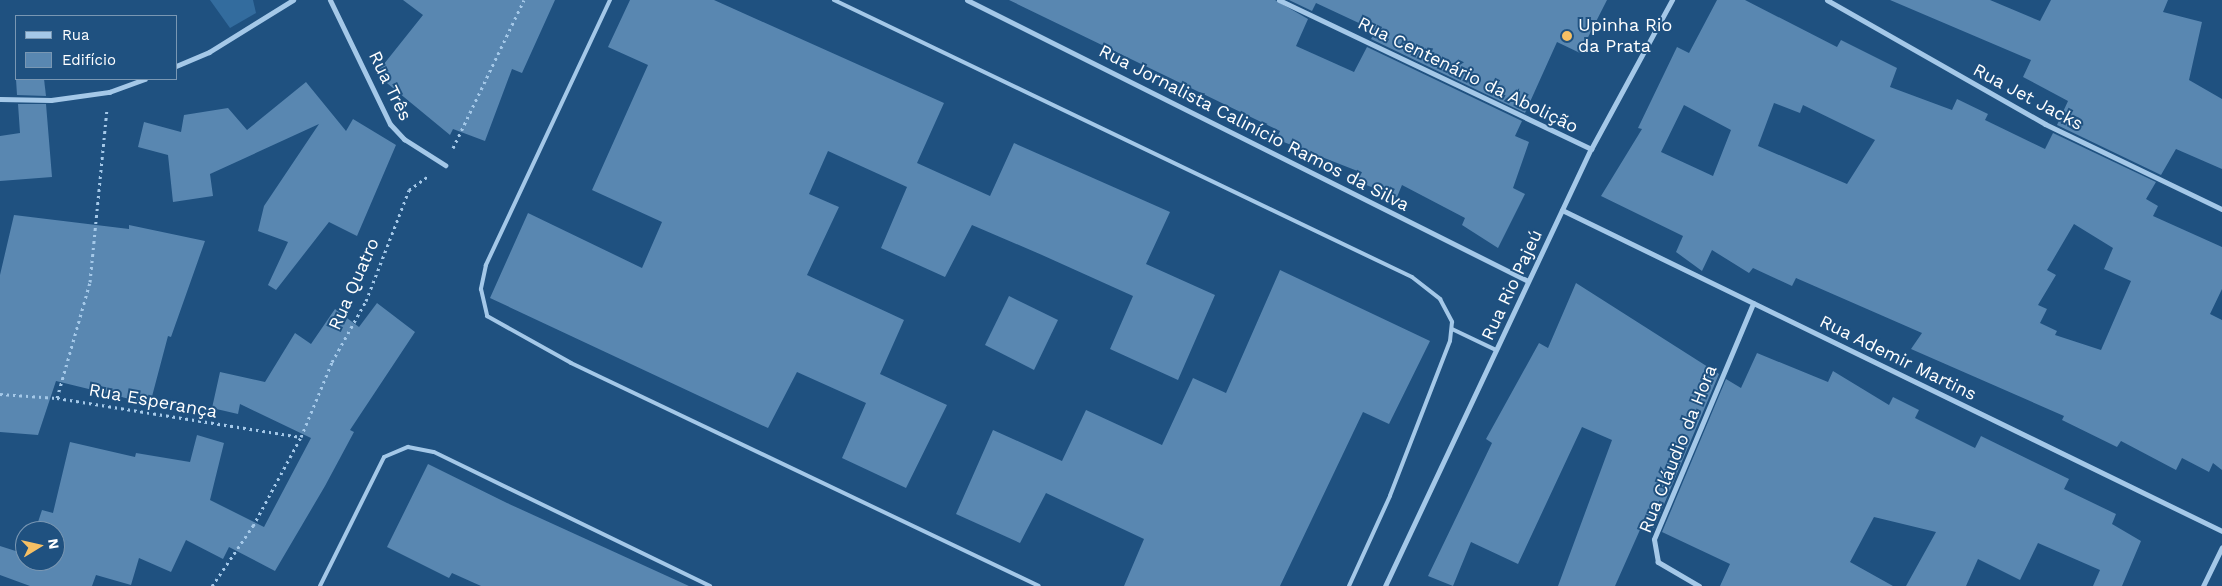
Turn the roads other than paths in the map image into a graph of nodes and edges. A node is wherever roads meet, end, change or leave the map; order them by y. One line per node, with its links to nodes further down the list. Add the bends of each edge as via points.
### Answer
1 (292, 0): 9 (street, via 222,45)
2 (330, 0): 13 (street, Rua Três, via 390,124 404,139)
3 (610, 0): 24 (lane, via 490,256 481,289 487,316 553,354)
4 (834, 0): 18 (lane, via 1412,277 1440,299)
5 (967, 0): 16 (street, Rua Jornalista Calinício Ramos da Silva)
6 (1279, 0): 12 (street, Rua Centenário da Abolição)
7 (1672, 0): 12 (street, Rua Rio Pajeú)
8 (1827, 0): 14 (street, Rua Jet Jacks, via 2045,124)
9 (178, 65)
10 (142, 80): 11 (street, via 109,92 52,100)
11 (0, 99)
12 (1591, 149): 15 (street, Rua Rio Pajeú)
13 (445, 165)
14 (2222, 209)
15 (1562, 210): 16 (street, Rua Rio Pajeú); 17 (street, Rua Ademir Martins)
16 (1528, 281): 19 (street, Rua Rio Pajeú)
17 (1753, 303): 20 (street, Rua Ademir Martins); 27 (street, Rua Cláudio da Hora, via 1654,539 1658,562)
18 (1452, 329): 19 (lane); 25 (lane, via 1390,496)
19 (1496, 350): 26 (street, Rua Rio Pajeú)
20 (2222, 532)
21 (2222, 547): 28 (street)
22 (320, 586): 23 (lane, via 384,457 408,447 434,452)
23 (710, 586)
24 (1038, 586)
25 (1349, 586)
26 (1385, 586)
27 (1699, 586)
28 (2203, 586)

